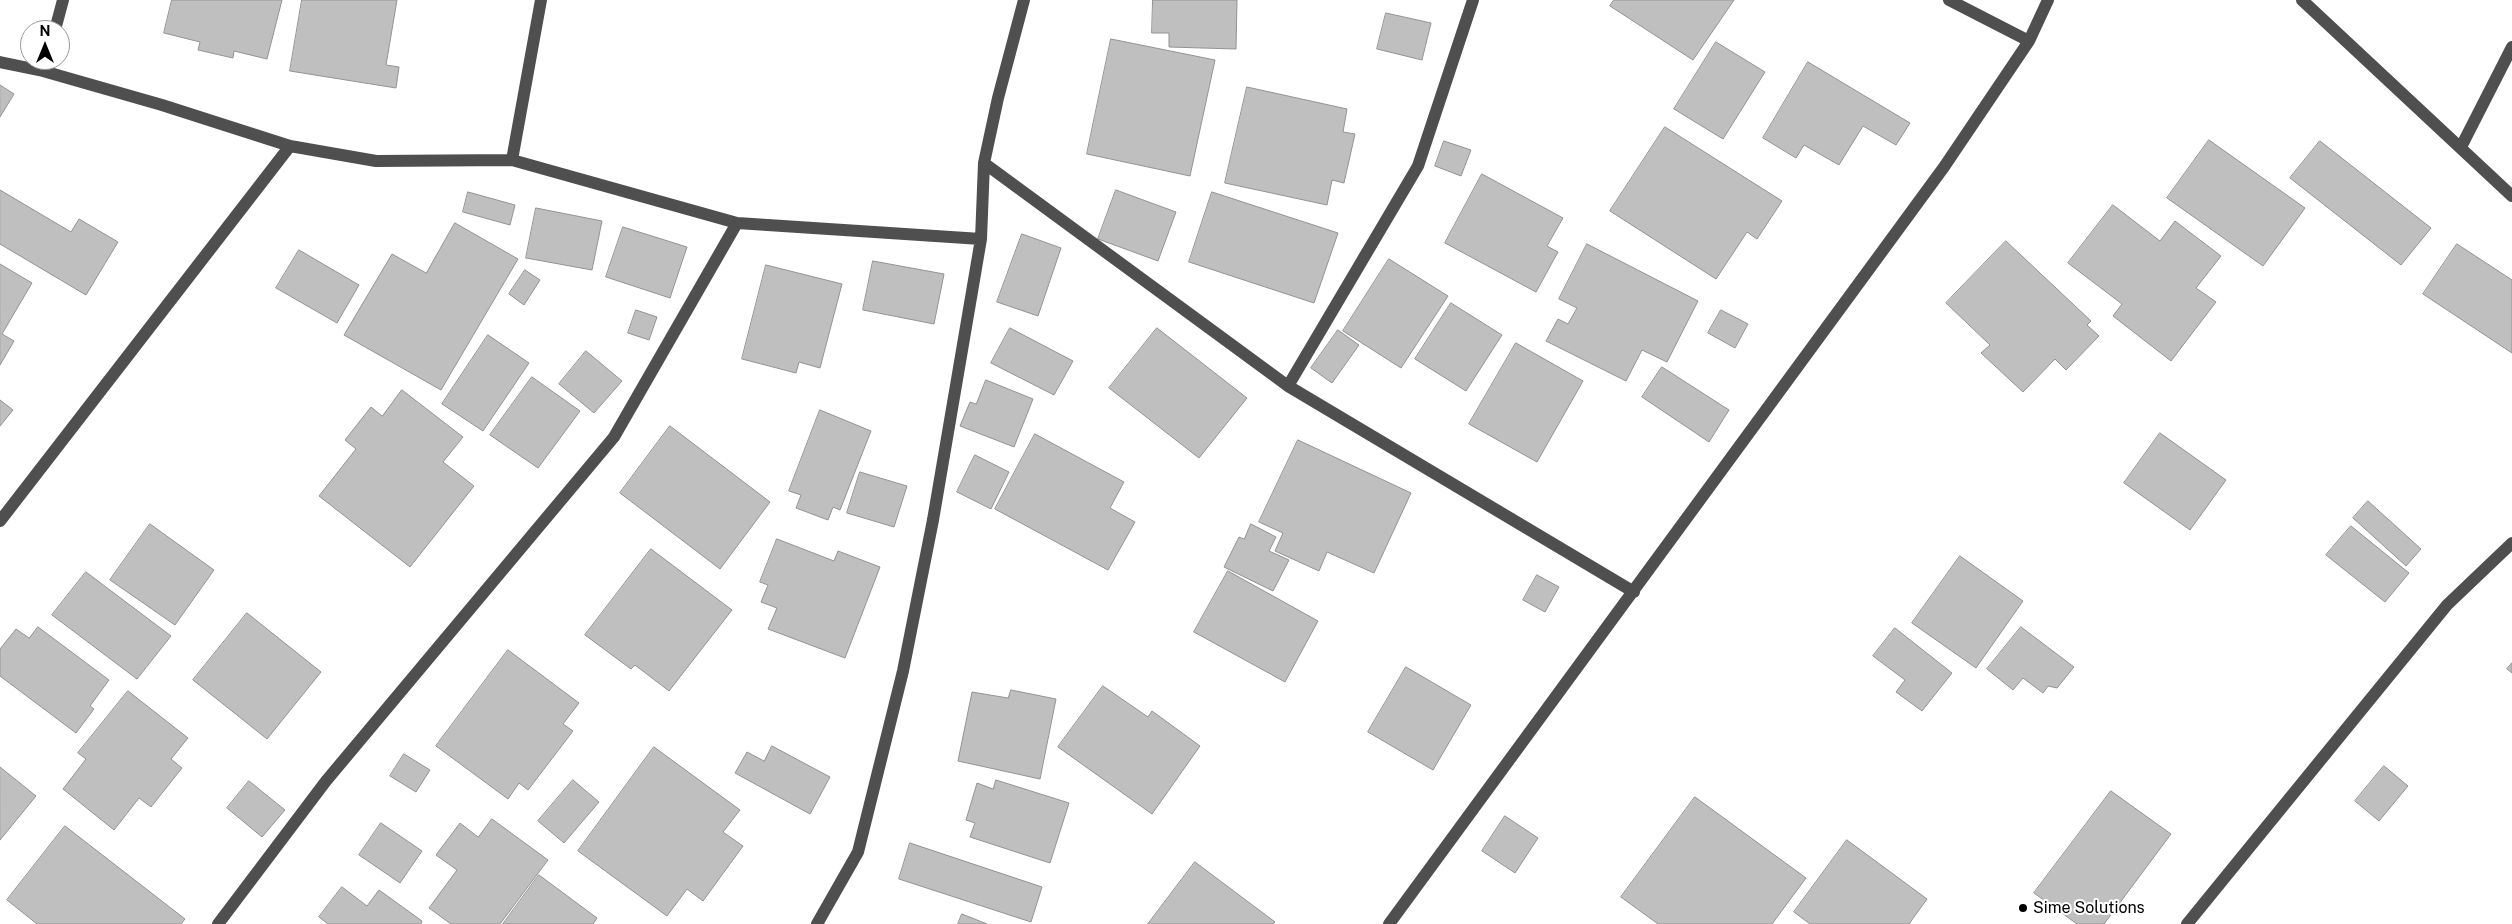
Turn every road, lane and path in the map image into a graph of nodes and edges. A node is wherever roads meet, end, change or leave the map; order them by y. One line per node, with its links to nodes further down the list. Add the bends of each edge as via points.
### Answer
1 (63, 0): 8 (street)
2 (541, 0): 16 (street)
3 (1024, 0): 17 (street)
4 (1473, 0): 21 (street, via 1418,166)
5 (1949, 0): 9 (street)
6 (2048, 0): 9 (street)
7 (2302, 0): 15 (street)
8 (58, 20)
9 (2029, 41): 24 (street, via 1944,168)
10 (2512, 48): 15 (street)
11 (0, 62): 12 (street)
12 (20, 64)
13 (57, 70): 14 (street)
14 (290, 146): 16 (street, via 376,161); 22 (street)
15 (2461, 147): 18 (street)
16 (512, 160): 19 (street)
17 (984, 163): 20 (street); 21 (street)
18 (2512, 196)
19 (736, 223): 20 (street); 25 (street, via 614,437 326,781)
20 (982, 238): 26 (street, via 903,672 858,852)
21 (1288, 386): 24 (street)
22 (0, 520)
23 (2512, 543): 28 (street, via 2447,605)
24 (1634, 592): 27 (street)
25 (218, 924)
26 (817, 924)
27 (1389, 924)
28 (2188, 924)

